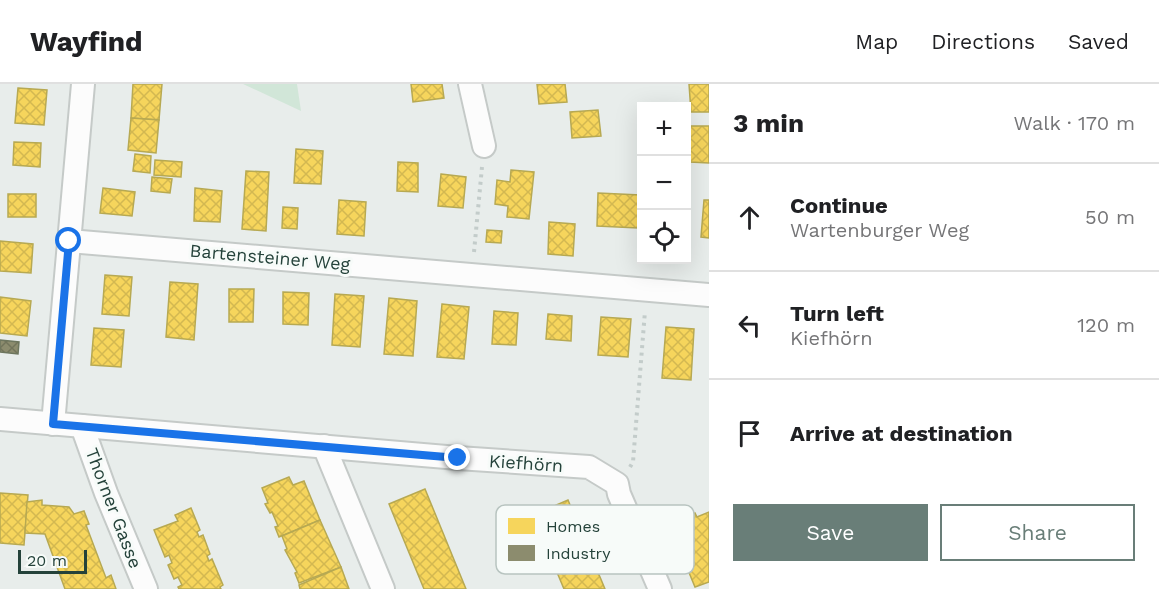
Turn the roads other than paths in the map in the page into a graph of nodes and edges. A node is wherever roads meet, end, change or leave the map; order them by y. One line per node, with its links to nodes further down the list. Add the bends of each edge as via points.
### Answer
1 (83, 84): 4 (street)
2 (470, 84): 3 (street)
3 (484, 146)
4 (69, 241): 5 (street, Bartensteiner Weg); 7 (street)
5 (709, 295)
6 (0, 419): 7 (street, Kiefhörn)
7 (53, 424): 8 (street, Kiefhörn)
8 (82, 426): 9 (street, Kiefhörn); 12 (street, Thorner Gasse)
9 (324, 446): 10 (street, Kiefhörn, via 589,467 617,484); 13 (street)
10 (624, 505)
11 (654, 574): 14 (street, Kiefhörn)
12 (146, 589)
13 (383, 589)
14 (660, 589)

